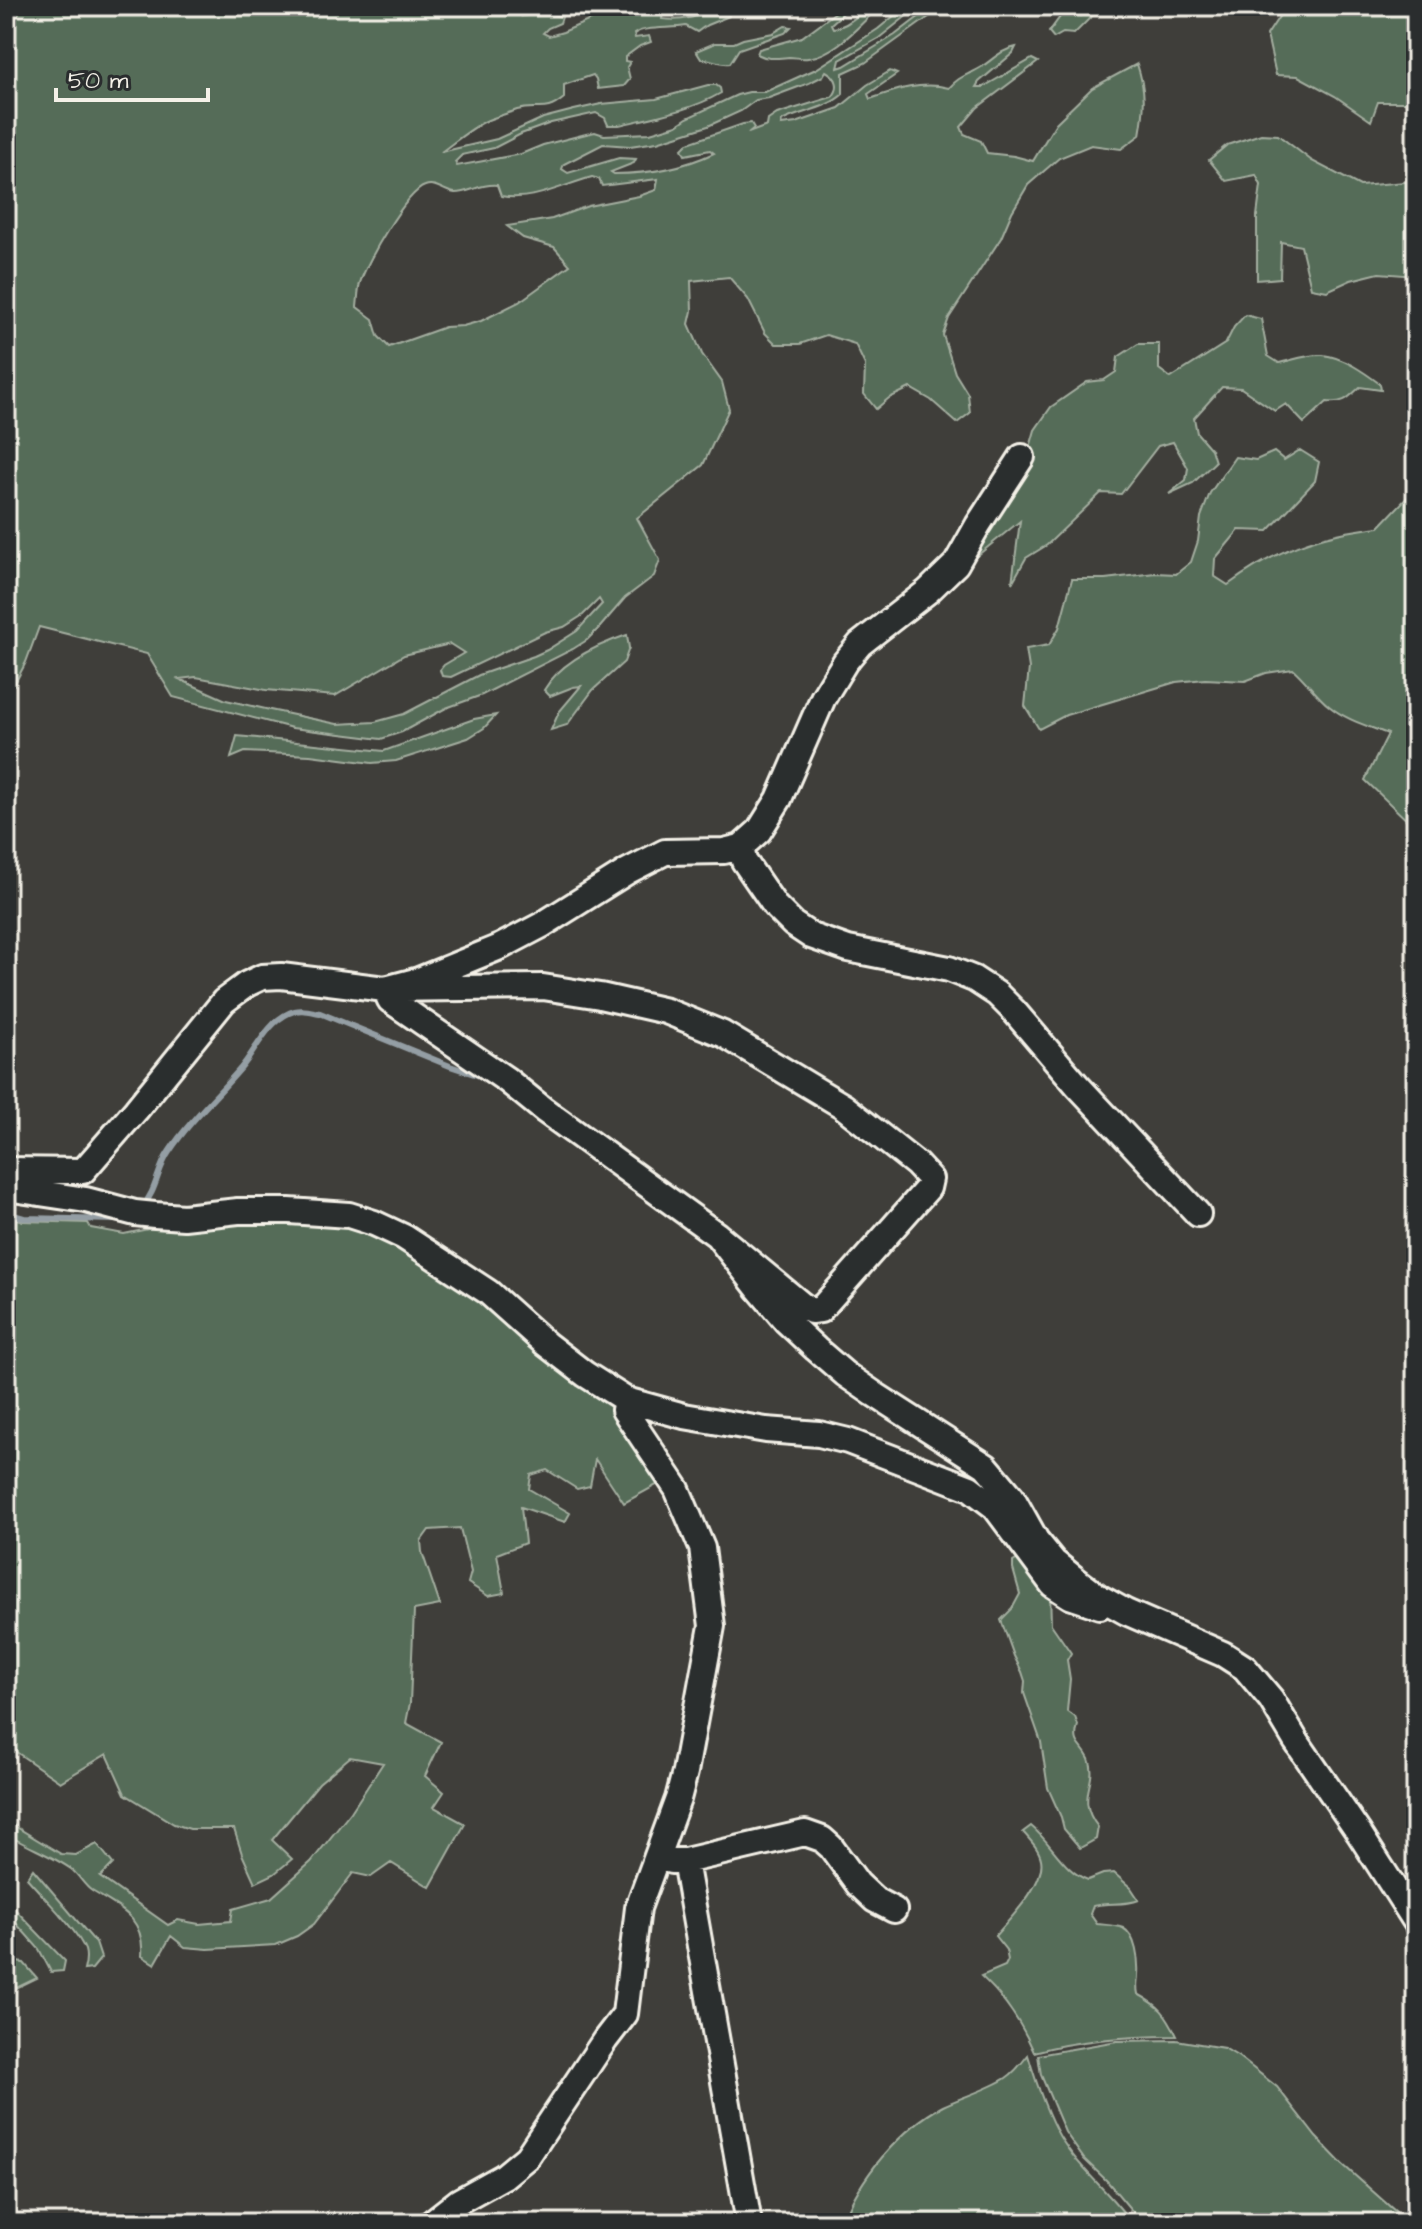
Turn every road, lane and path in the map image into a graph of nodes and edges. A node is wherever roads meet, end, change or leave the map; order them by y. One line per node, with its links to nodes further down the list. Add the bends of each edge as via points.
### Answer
1 (1022, 457): 2 (street, via 956,564 845,662 823,698 779,799 759,831)
2 (741, 847): 3 (street, via 665,852 500,947); 6 (street, via 744,861 775,906 811,936 848,949 949,969 997,994)
3 (385, 989): 4 (street, via 281,976 254,980 224,1001 83,1171); 7 (street, via 390,1000); 7 (street, via 543,987 666,1011 723,1034 843,1106 930,1179 928,1188 820,1310 802,1305)
4 (6, 1170)
5 (6, 1188): 8 (street, via 155,1215 289,1211 349,1215 374,1223 488,1292 546,1344)
6 (1198, 1214)
7 (717, 1235): 9 (street, via 786,1321 816,1349 874,1394 986,1466 1054,1562)
8 (626, 1400): 9 (street, via 706,1420 819,1434 942,1476 986,1498 1053,1585 1091,1604); 10 (street, via 624,1410 677,1489 702,1548 712,1626 685,1772)
9 (1126, 1612): 13 (street, via 1245,1668 1271,1699)
10 (655, 1861): 11 (street); 14 (street, via 638,1908 625,2014 527,2157)
11 (685, 1861): 12 (street, via 805,1833 822,1839 858,1884); 15 (street)
12 (894, 1910)
13 (1416, 1922)
14 (431, 2223)
15 (749, 2223)

